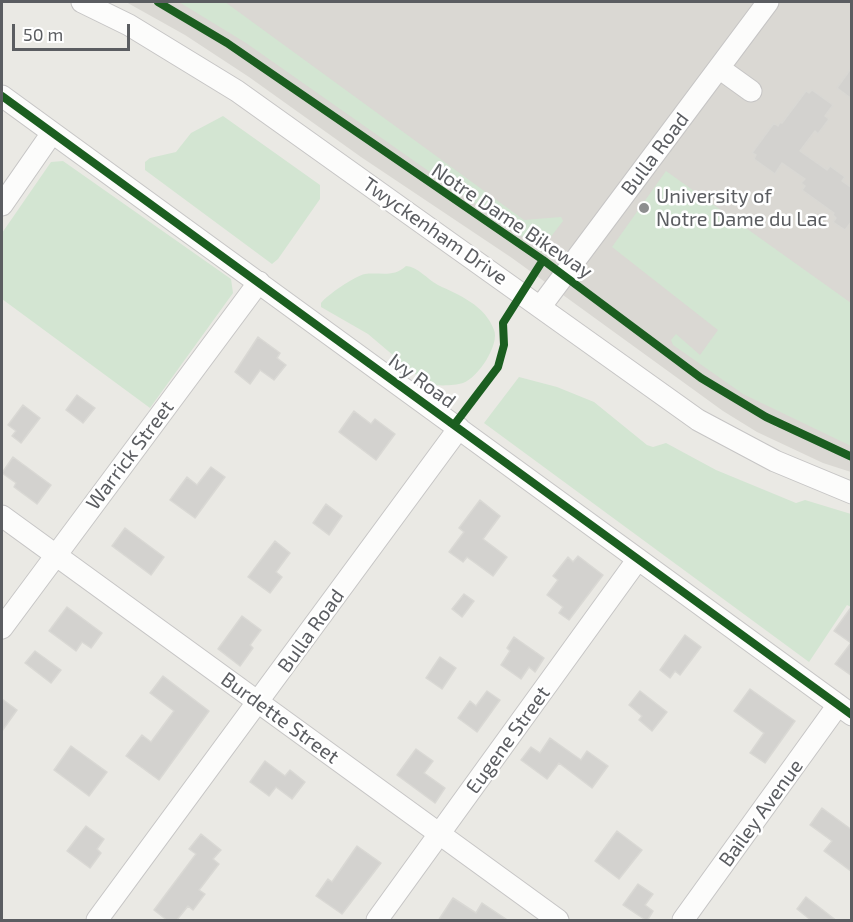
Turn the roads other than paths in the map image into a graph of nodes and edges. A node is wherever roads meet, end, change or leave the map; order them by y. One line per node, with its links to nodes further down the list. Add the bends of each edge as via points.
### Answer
1 (82, 2): 9 (street, Twyckenham Drive, via 129,25 237,91)
2 (768, 2): 3 (street, Bulla Road)
3 (719, 68): 4 (street); 9 (street, Bulla Road)
4 (751, 90)
5 (2, 96): 6 (street, Ivy Road)
6 (52, 133): 7 (street); 8 (street, Ivy Road)
7 (2, 205)
8 (259, 282): 10 (street, Ivy Road); 13 (street, Warrick Street)
9 (541, 306): 11 (street, Twyckenham Drive, via 698,420 775,461)
10 (459, 428): 14 (street, Ivy Road); 16 (street, Bulla Road)
11 (852, 493)
12 (2, 516): 13 (street, Burdette Street)
13 (55, 555): 15 (street, Warrick Street); 16 (street, Burdette Street)
14 (638, 559): 17 (street, Ivy Road); 18 (street, Eugene Street)
15 (2, 628)
16 (259, 701): 18 (street, Burdette Street); 19 (street, Bulla Road)
17 (845, 710): 22 (street, Bailey Avenue)
18 (439, 836): 20 (street, Eugene Street); 21 (street, Burdette Street)
19 (97, 921)
20 (377, 921)
21 (558, 921)
22 (683, 921)

